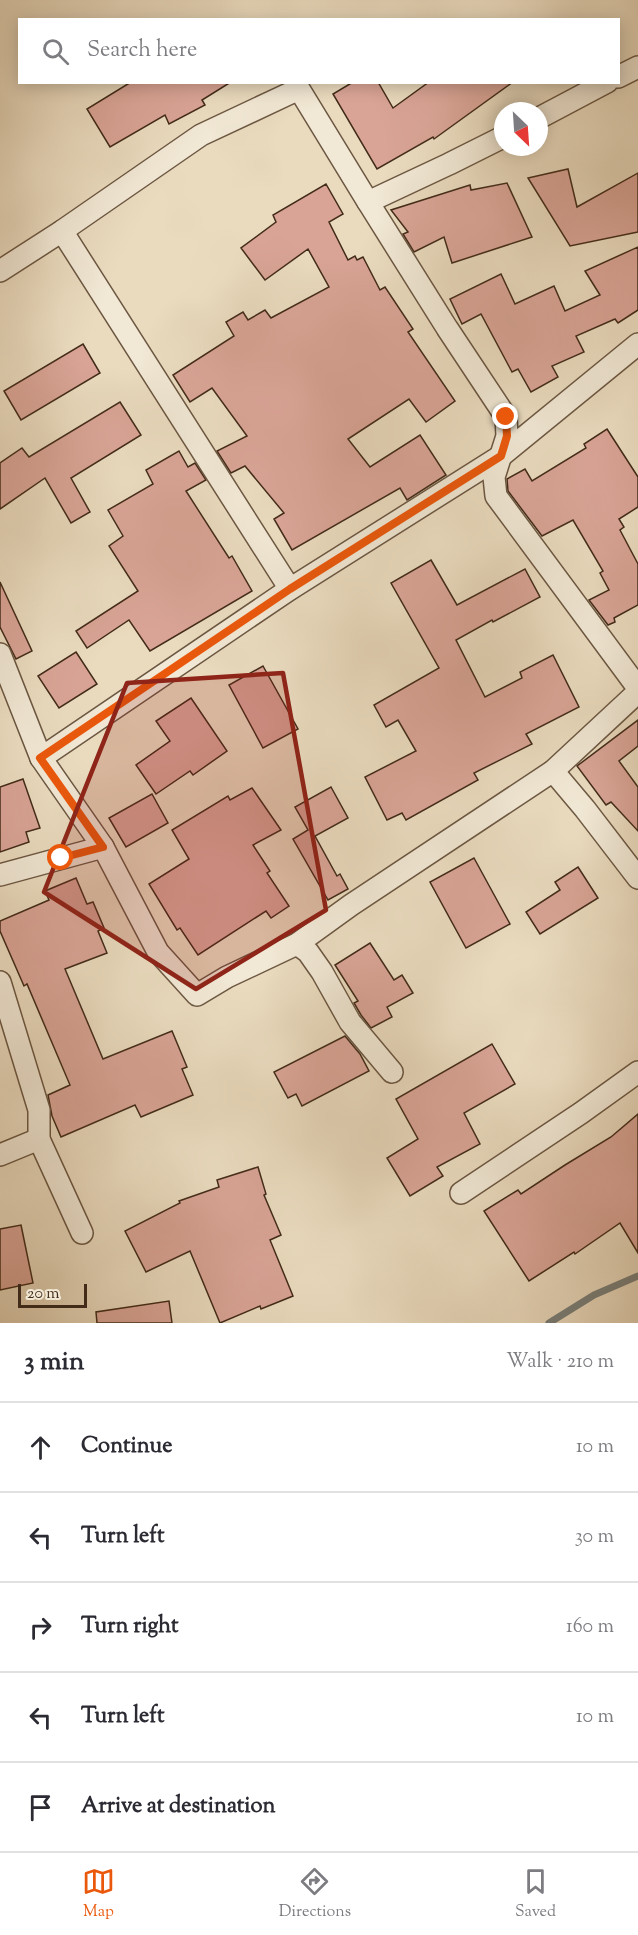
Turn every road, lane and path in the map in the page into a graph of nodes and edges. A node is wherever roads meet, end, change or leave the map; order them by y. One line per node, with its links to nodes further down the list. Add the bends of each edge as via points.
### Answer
1 (638, 67): 2 (street)
2 (620, 76)
3 (603, 84): 4 (street)
4 (548, 113)
5 (494, 141): 6 (street)
6 (368, 202): 7 (street, via 299,89 201,135); 10 (street, via 506,417 507,436)
7 (62, 231): 8 (street); 11 (street)
8 (0, 271)
9 (638, 344): 10 (street)
10 (501, 456): 11 (street); 13 (street, via 494,477 496,496)
11 (290, 589): 14 (street)
12 (0, 654): 14 (street)
13 (638, 690): 15 (street)
14 (40, 758): 16 (street)
15 (553, 771): 18 (street); 19 (street)
16 (103, 847): 17 (street); 19 (street, via 158,952 197,995)
17 (0, 875)
18 (638, 878)
19 (297, 944): 21 (street, via 308,952 350,1022)
20 (0, 982): 23 (street, via 39,1110)
21 (392, 1072)
22 (638, 1072): 25 (street)
23 (39, 1139): 24 (street); 26 (street)
24 (0, 1155)
25 (461, 1193)
26 (82, 1233)

